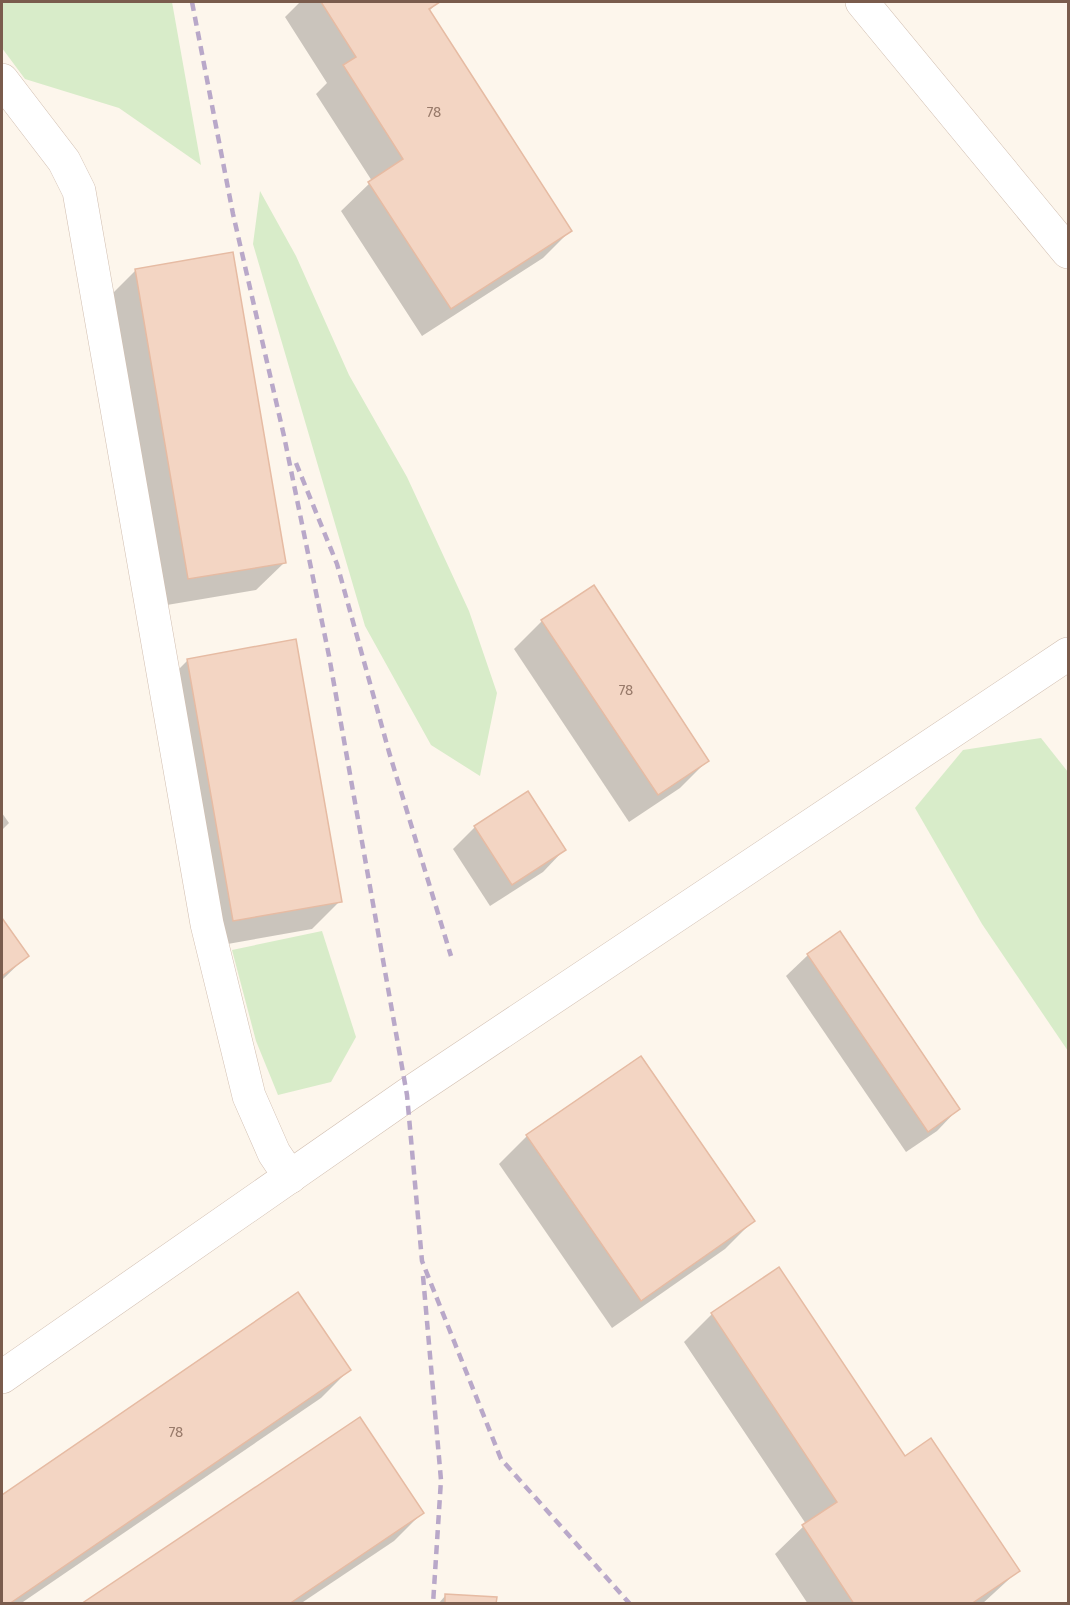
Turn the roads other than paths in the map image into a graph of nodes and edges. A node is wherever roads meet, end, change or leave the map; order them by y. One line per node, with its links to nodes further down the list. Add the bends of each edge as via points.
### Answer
1 (862, 2): 3 (lane)
2 (2, 80): 5 (lane, via 64,161 79,191 207,924 249,1096 274,1153)
3 (1068, 252)
4 (1068, 654): 5 (lane)
5 (290, 1177): 6 (lane)
6 (2, 1377)

